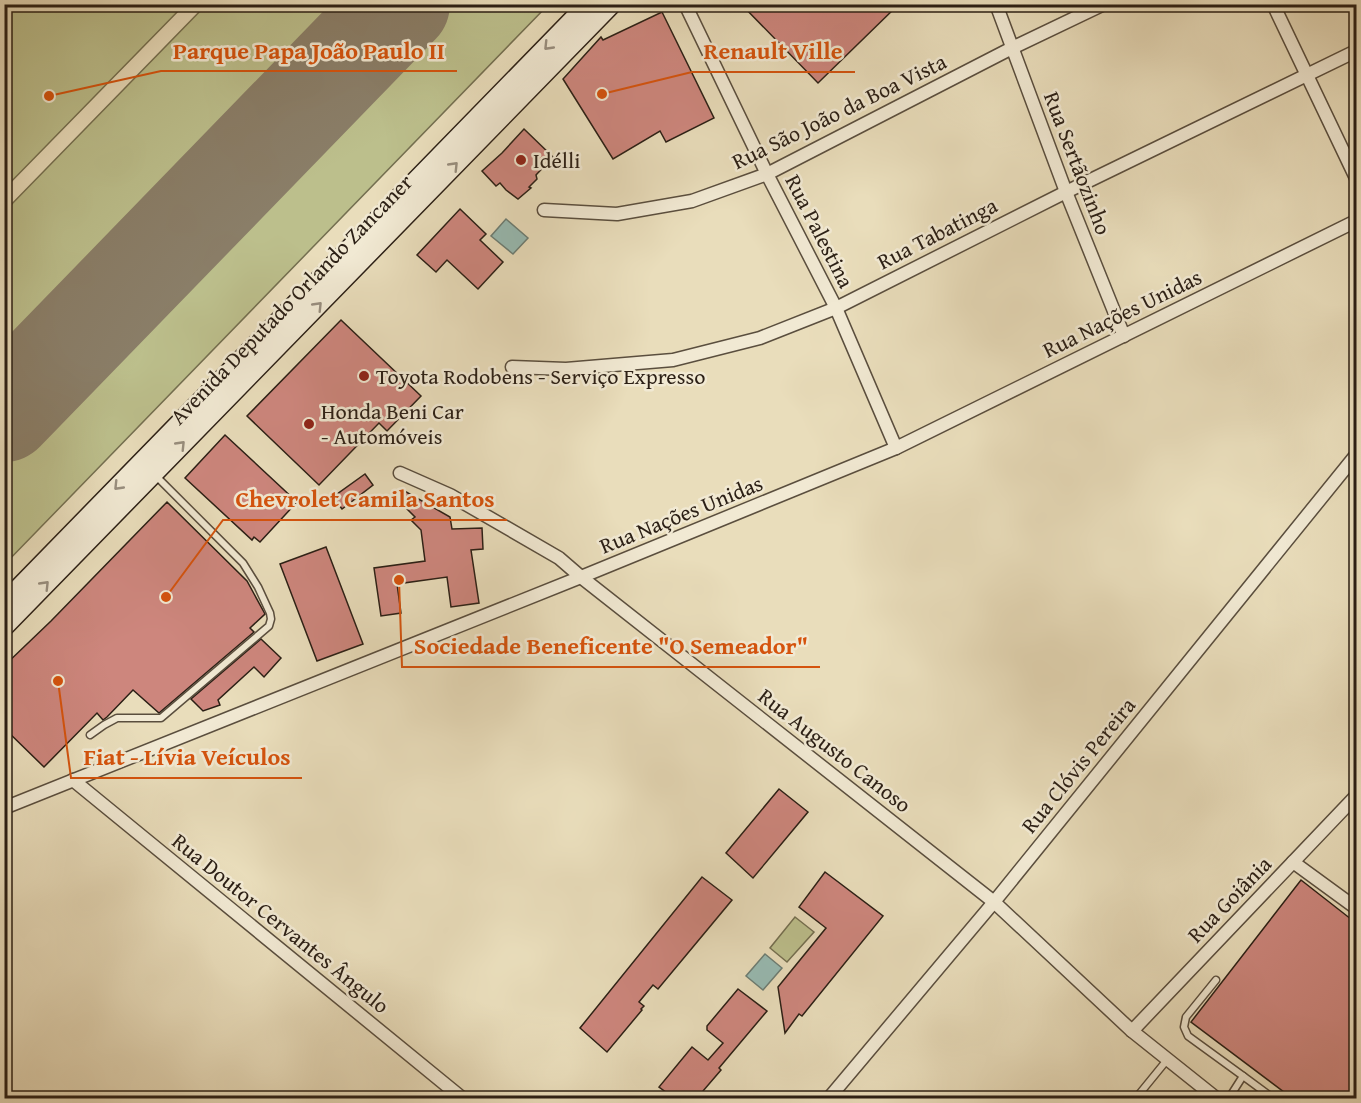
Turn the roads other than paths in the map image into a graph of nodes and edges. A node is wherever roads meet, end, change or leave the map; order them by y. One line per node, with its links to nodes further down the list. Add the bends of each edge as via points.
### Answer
1 (588, 4): 23 (main road, Avenida Deputado Orlando Zancaner, one-way to 23)
2 (612, 4): 21 (main road, Avenida Deputado Orlando Zancaner, one-way to 2)
3 (685, 4): 10 (street, Rua Palestina)
4 (996, 4): 7 (street, Rua Sertãozinho)
5 (1104, 4): 7 (street, Rua São João da Boa Vista)
6 (1273, 4): 9 (street)
7 (1012, 48): 10 (street, Rua São João da Boa Vista); 12 (street, Rua Sertãozinho)
8 (1356, 51): 9 (street, Rua Tabatinga)
9 (1306, 74): 11 (street); 12 (street, Rua Tabatinga)
10 (767, 174): 13 (street, Rua São João da Boa Vista, via 692,201 617,214); 15 (street, Rua Palestina)
11 (1356, 178)
12 (1066, 192): 15 (street, Rua Tabatinga); 16 (street, Rua Sertãozinho)
13 (544, 210)
14 (1356, 221): 16 (street, Rua Nações Unidas)
15 (836, 308): 17 (street, Rua Tabatinga, via 759,338 673,360 566,369); 18 (street, Rua Palestina)
16 (1124, 336): 18 (street, Rua Nações Unidas)
17 (512, 367)
18 (896, 448): 22 (street, Rua Nações Unidas)
19 (1356, 455): 30 (street, Rua Clóvis Pereira)
20 (400, 472): 22 (street, Rua Augusto Canoso, via 450,495 559,558)
21 (154, 474): 24 (main road, Avenida Deputado Orlando Zancaner, one-way to 21); 25 (lane, via 243,563 266,604 271,623 168,714 161,718 117,718)
22 (581, 577): 26 (street, Rua Nações Unidas); 30 (street, Rua Augusto Canoso)
23 (4, 603)
24 (4, 627)
25 (90, 735)
26 (73, 780): 28 (street, Rua Nações Unidas); 36 (street, Rua Doutor Cervantes Ângulo)
27 (1356, 796): 29 (street, Rua Goiânia)
28 (4, 808)
29 (1293, 862): 31 (street); 33 (street, Rua Goiânia)
30 (994, 902): 33 (street, Rua Augusto Canoso); 37 (street, Rua Clóvis Pereira)
31 (1356, 908)
32 (1216, 980): 35 (lane, via 1186,1017 1184,1027 1188,1036)
33 (1132, 1031): 34 (street, Rua Augusto Canoso)
34 (1168, 1059): 38 (lane); 39 (street, Rua Augusto Canoso)
35 (1243, 1076): 40 (lane); 41 (lane)
36 (462, 1098)
37 (829, 1098)
38 (1136, 1098)
39 (1216, 1098)
40 (1229, 1098)
41 (1273, 1098)

